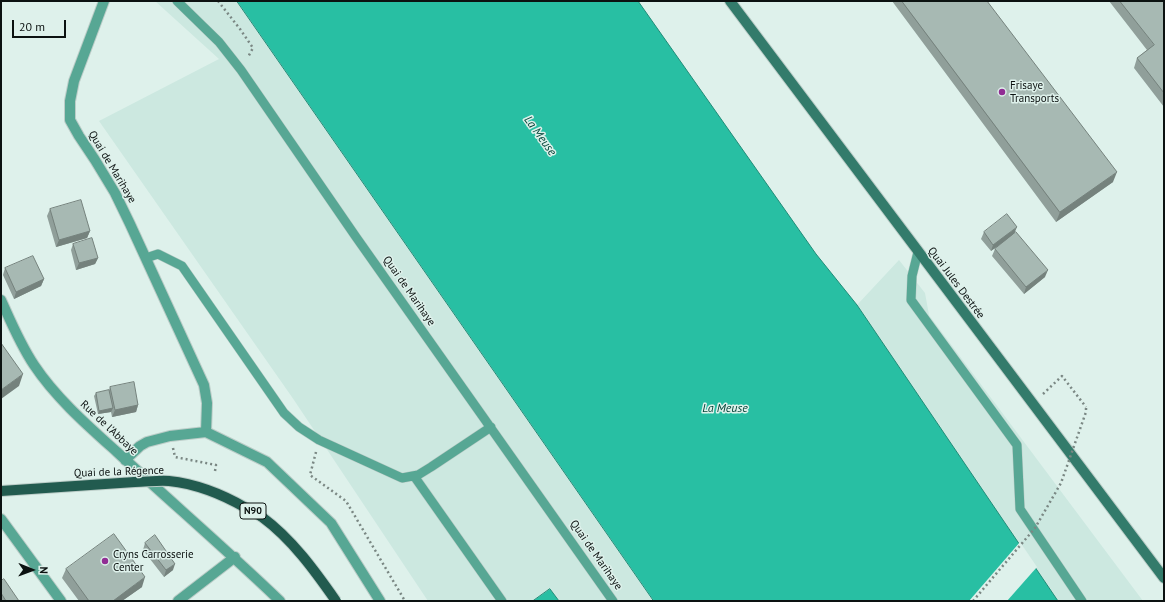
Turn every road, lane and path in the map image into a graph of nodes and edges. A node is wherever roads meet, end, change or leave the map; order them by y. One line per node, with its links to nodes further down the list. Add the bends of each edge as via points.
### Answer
1 (104, 1): 7 (street, Quai de Marihaye, via 74,81 70,120 115,193)
2 (177, 1): 5 (lane, Quai de Marihaye, via 219,42)
3 (218, 1): 5 (path, via 253,48)
4 (730, 1): 6 (main road, Quai Jules Destrée)
5 (242, 70): 10 (lane, Quai de Marihaye, via 356,237)
6 (918, 252): 9 (main road, Quai Jules Destrée); 30 (lane, via 912,276 911,300 1017,445 1020,509)
7 (146, 258): 11 (street, Quai de Marihaye, via 204,385 207,403); 12 (lane, via 158,254 182,266 284,413)
8 (1, 300): 14 (street, Rue de l'Abbaye, via 19,340 34,365 60,398)
9 (1032, 403): 20 (main road, Quai Jules Destrée); 29 (path, bridge, via 1062,376 1086,407 1086,412 1061,483 1035,528)
10 (491, 427): 16 (lane, via 431,468); 28 (lane, Quai de Marihaye)
11 (206, 432): 14 (street, via 170,436 147,442); 25 (street, via 267,462 331,523)
12 (319, 440): 16 (lane, via 402,478); 26 (path, via 310,475 346,501)
13 (175, 457): 15 (path, via 216,465)
14 (125, 460): 19 (street, Rue de l'Abbaye)
15 (214, 471)
16 (414, 476): 27 (lane)
17 (1, 491): 24 (main road, Quai de la Régence / N90, bridge, via 167,481 213,491 261,516 286,538)
18 (1, 519): 21 (street)
19 (235, 558): 22 (street); 23 (street, Rue de l'Abbaye)
20 (1164, 578)
21 (61, 601)
22 (178, 601)
23 (280, 601)
24 (336, 601)
25 (380, 601)
26 (405, 601)
27 (502, 601)
28 (613, 601)
29 (973, 601)
30 (1082, 601)

